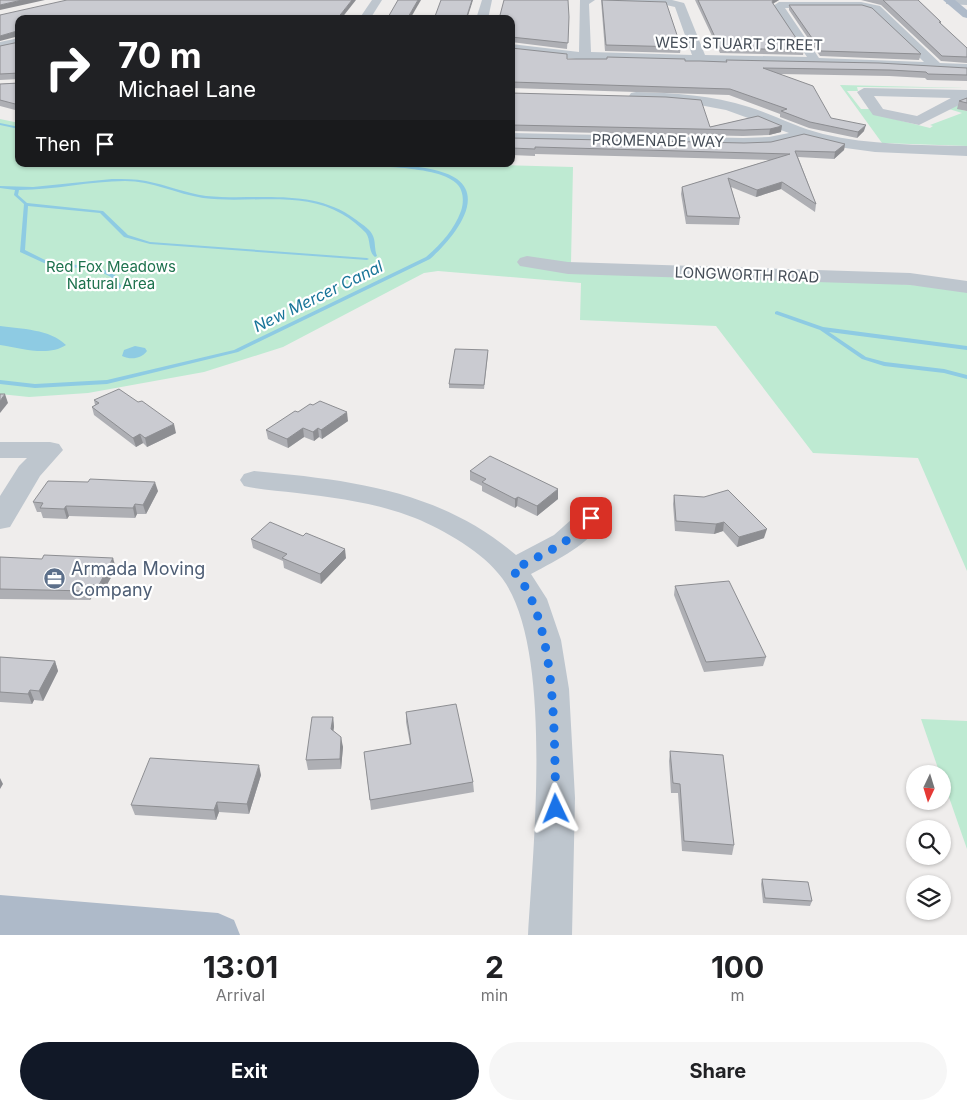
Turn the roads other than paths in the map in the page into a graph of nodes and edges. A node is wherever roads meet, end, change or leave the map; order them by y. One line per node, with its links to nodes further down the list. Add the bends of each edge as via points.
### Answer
1 (377, 0): 7 (street)
2 (487, 0): 8 (street)
3 (590, 0): 13 (street, via 584,2)
4 (610, 0): 14 (street, via 662,1 680,5)
5 (950, 2): 6 (street); 9 (main road)
6 (967, 3)
7 (367, 15)
8 (483, 15)
9 (967, 15)
10 (15, 43): 11 (street)
11 (0, 46)
12 (515, 51): 13 (street, WEST STUART STREET)
13 (585, 56): 14 (street, WEST STUART STREET)
14 (700, 59): 15 (street, WEST STUART STREET)
15 (816, 62): 16 (street, WEST STUART STREET); 16 (street, via 779,5 861,5 876,8)
16 (936, 67): 17 (street, WEST STUART STREET)
17 (967, 68)
18 (967, 95): 18 (street, via 864,92 878,112 919,121)
19 (617, 96): 21 (street, via 681,98)
20 (766, 102): 21 (street)
21 (741, 109): 22 (street)
22 (803, 134): 23 (street, PROMENADE WAY, via 769,142 743,143); 24 (street, via 880,148)
23 (515, 138)
24 (967, 151)
25 (527, 262): 26 (street, LONGWORTH ROAD, via 568,268 910,279)
26 (967, 287)
27 (0, 450): 30 (street, via 50,450 29,472)
28 (254, 480): 31 (street, via 363,493 403,503 459,528)
29 (591, 518): 31 (street, via 566,542)
30 (0, 520)
31 (513, 570): 35 (street, via 528,592 546,649 556,809)
32 (0, 916): 33 (main road)
33 (67, 929): 34 (main road)
34 (218, 935)
35 (550, 935)

